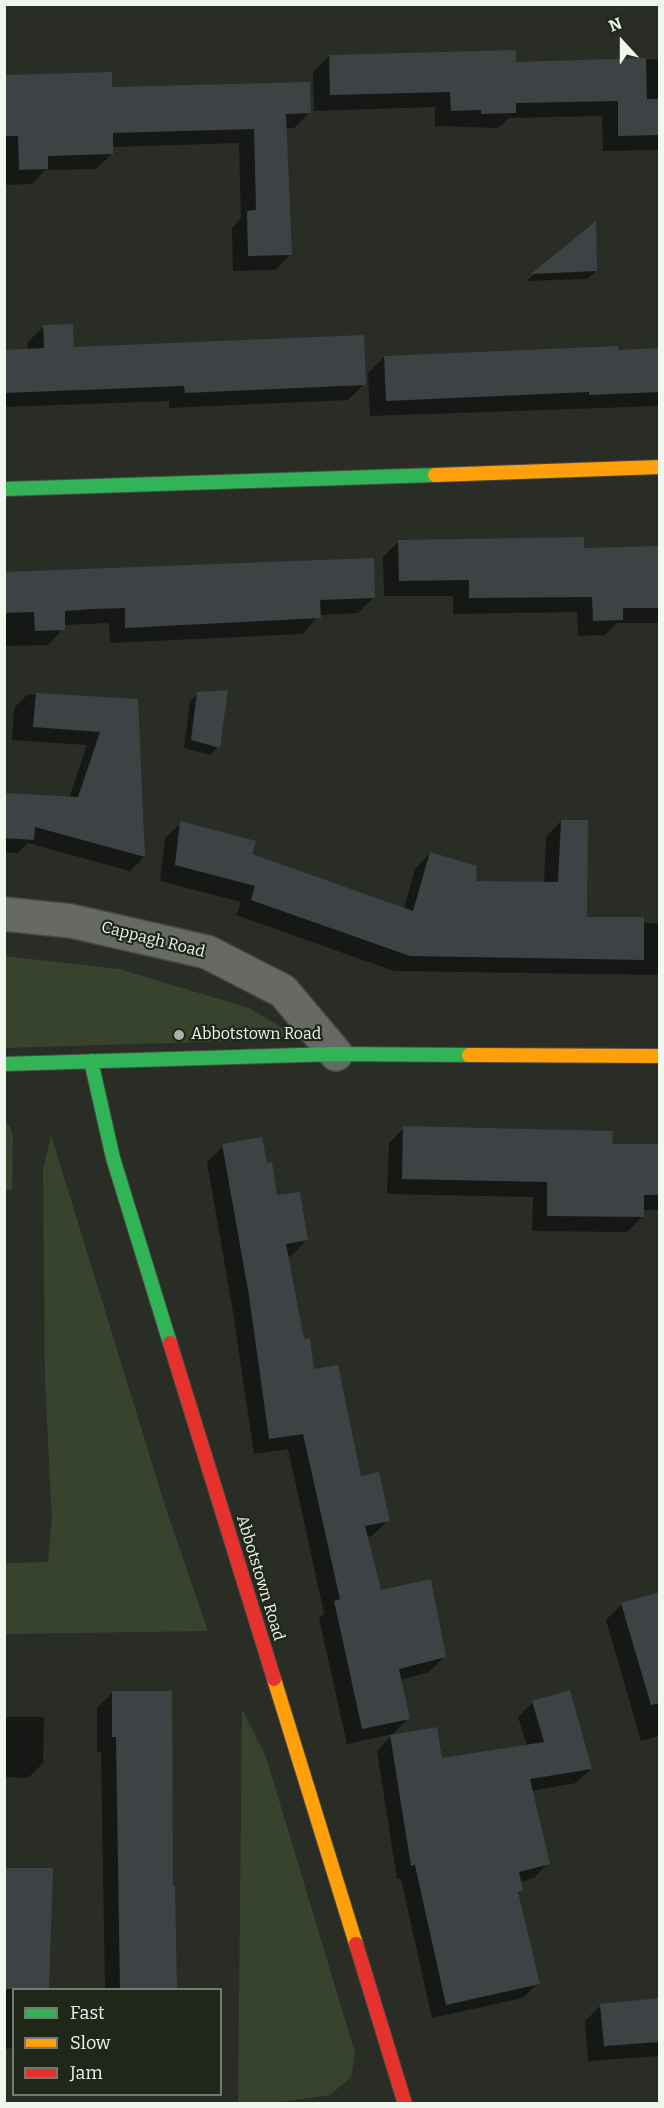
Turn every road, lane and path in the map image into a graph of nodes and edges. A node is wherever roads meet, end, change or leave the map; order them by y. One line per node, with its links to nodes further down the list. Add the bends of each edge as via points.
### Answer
1 (660, 467): 2 (street)
2 (4, 489)
3 (4, 914): 4 (street, Cappagh Road, via 71,921 207,952 283,991)
4 (336, 1054): 5 (street); 6 (street)
5 (660, 1056)
6 (91, 1061): 7 (street); 8 (street, Abbotstown Road, via 113,1158)
7 (4, 1064)
8 (405, 2103)

